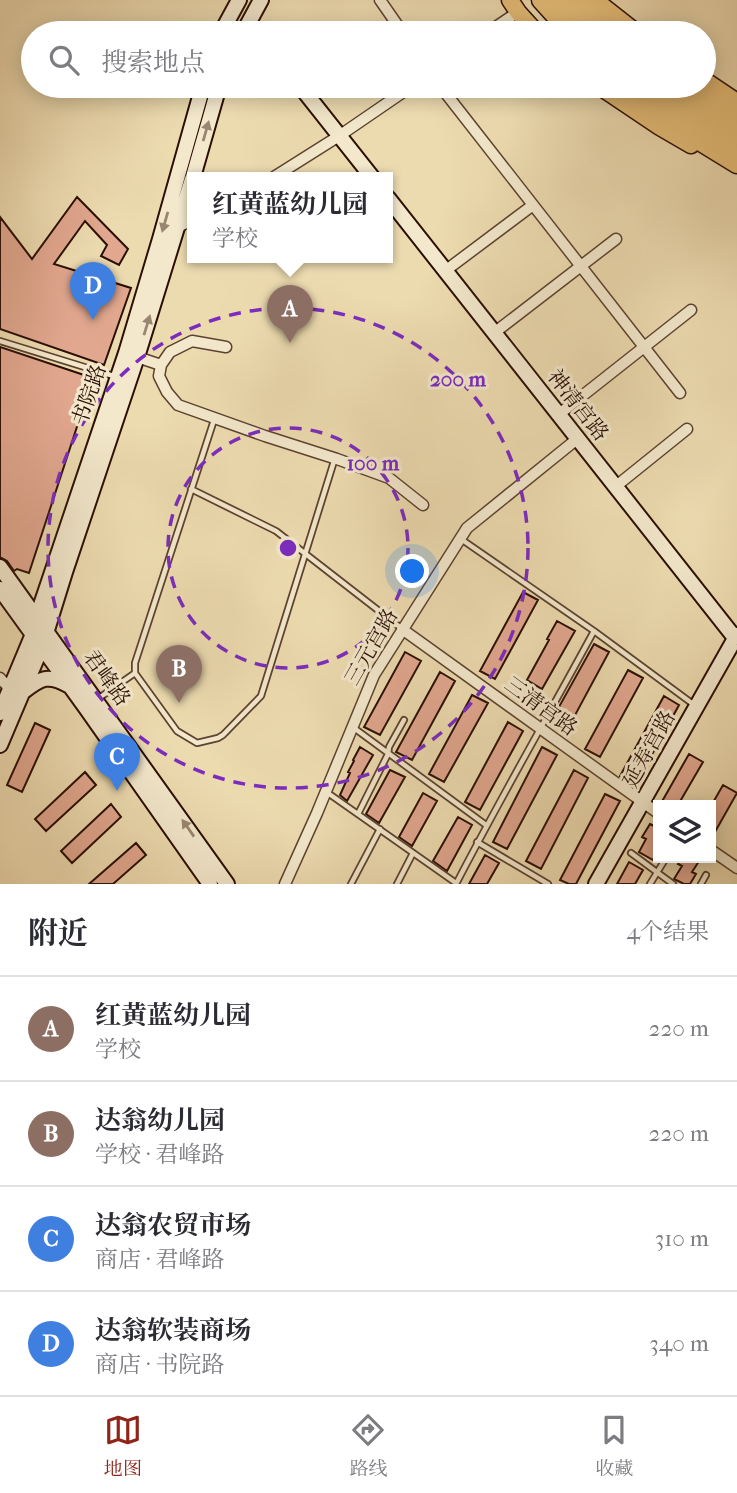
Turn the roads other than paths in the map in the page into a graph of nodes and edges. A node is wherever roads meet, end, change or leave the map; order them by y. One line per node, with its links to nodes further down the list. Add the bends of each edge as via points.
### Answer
1 (239, 0): 11 (main road)
2 (261, 0): 12 (main road)
3 (380, 0): 13 (street)
4 (534, 0): 17 (main road)
5 (541, 0): 18 (highway)
6 (562, 0): 19 (highway)
7 (572, 0): 20 (main road)
8 (581, 0): 21 (highway)
9 (594, 0): 22 (main road)
10 (518, 4): 14 (street); 15 (main road); 16 (highway)
11 (228, 21)
12 (254, 21)
13 (395, 21)
14 (500, 21)
15 (529, 21)
16 (540, 21)
17 (554, 21)
18 (560, 21)
19 (581, 21)
20 (592, 21)
21 (604, 21)
22 (621, 21)
23 (716, 88): 36 (main road)
24 (200, 98): 63 (main road, 书院路, one-way to 63)
25 (215, 98): 45 (main road, 书院路, one-way to 25)
26 (310, 98): 40 (main road)
27 (395, 98): 40 (street)
28 (449, 98): 50 (street)
29 (617, 98): 44 (main road)
30 (634, 98): 43 (highway)
31 (647, 98): 42 (main road)
32 (658, 98): 41 (highway)
33 (689, 98): 39 (highway)
34 (701, 98): 38 (main road)
35 (713, 98): 37 (highway)
36 (737, 102)
37 (737, 113)
38 (737, 120)
39 (737, 128)
40 (340, 136): 46 (street); 47 (main road)
41 (737, 147)
42 (737, 154)
43 (737, 164)
44 (737, 170)
45 (194, 172)
46 (282, 172)
47 (368, 172)
48 (187, 196): 52 (main road, 书院路)
49 (393, 204): 55 (main road, 神清宫路)
50 (533, 205): 54 (street); 55 (street)
51 (187, 222): 52 (street)
52 (178, 227): 61 (main road, 书院路, one-way to 52)
53 (615, 239): 54 (street)
54 (581, 266): 57 (street); 60 (street)
55 (445, 271): 57 (main road, 神清宫路)
56 (691, 310): 60 (street)
57 (494, 333): 65 (main road, 神清宫路)
58 (0, 341): 63 (lane)
59 (226, 347): 62 (street, via 192,341 170,352)
60 (644, 347): 64 (street); 65 (street)
61 (137, 358): 62 (street); 80 (main road, 书院路)
62 (161, 365): 66 (street, via 159,376 177,405)
63 (118, 377): 77 (main road, 书院路)
64 (680, 393)
65 (558, 415): 68 (main road, 神清宫路)
66 (214, 419): 69 (street); 71 (lane)
67 (687, 429): 70 (street)
68 (577, 439): 70 (main road, 神清宫路); 73 (street, 三元宫路, via 467,528)
69 (335, 458): 72 (street, via 389,478); 74 (lane)
70 (615, 487): 81 (main road, 神清宫路)
71 (191, 489): 74 (lane, via 276,531); 83 (lane)
72 (423, 505)
73 (461, 538): 78 (street, 三元宫路); 79 (lane)
74 (306, 554): 78 (lane); 83 (lane, via 261,696 223,735 197,743 180,734)
75 (0, 567): 77 (main road, 君峰路)
76 (0, 589): 80 (main road, 君峰路)
77 (37, 617): 80 (main road, 君峰路)
78 (402, 629): 90 (street, 三元宫路, via 374,675); 91 (street, 三清宫路)
79 (594, 631): 87 (lane); 91 (lane)
80 (40, 632): 82 (main road, 书院路); 84 (main road, 书院路); 86 (main road, 君峰路)
81 (736, 636): 87 (main road, 延寿宫路)
82 (42, 646): 84 (main road, 书院路); 85 (main road, 君峰路)
83 (135, 673): 86 (lane)
84 (11, 686): 85 (main road, via 43,678); 88 (main road, 书院路); 92 (main road, 书院路)
85 (71, 686): 109 (main road, 君峰路)
86 (97, 700): 110 (main road, 君峰路, one-way to 86)
87 (697, 707): 95 (main road, 延寿宫路)
88 (0, 713)
89 (404, 720): 93 (lane)
90 (352, 727): 93 (lane); 94 (street, 三元宫路)
91 (541, 730): 95 (street, 三清宫路); 98 (lane)
92 (0, 745)
93 (388, 754): 97 (lane); 98 (lane)
94 (325, 791): 97 (lane); 111 (street, 三元宫路)
95 (643, 802): 96 (street, 三清宫路); 115 (main road, 延寿宫路)
96 (653, 809)
97 (358, 814): 99 (lane)
98 (485, 825): 100 (lane)
99 (380, 830): 101 (lane); 112 (lane)
100 (477, 842): 108 (lane); 114 (lane)
101 (413, 853): 108 (lane); 113 (lane)
102 (631, 853): 106 (lane)
103 (716, 853): 105 (street)
104 (663, 863): 106 (lane)
105 (737, 868)
106 (657, 873): 116 (lane); 117 (lane)
107 (706, 875): 118 (lane)
108 (456, 883)
109 (211, 884)
110 (227, 884)
111 (285, 884)
112 (351, 884)
113 (397, 884)
114 (548, 884)
115 (596, 884)
116 (650, 884)
117 (673, 884)
118 (701, 884)

